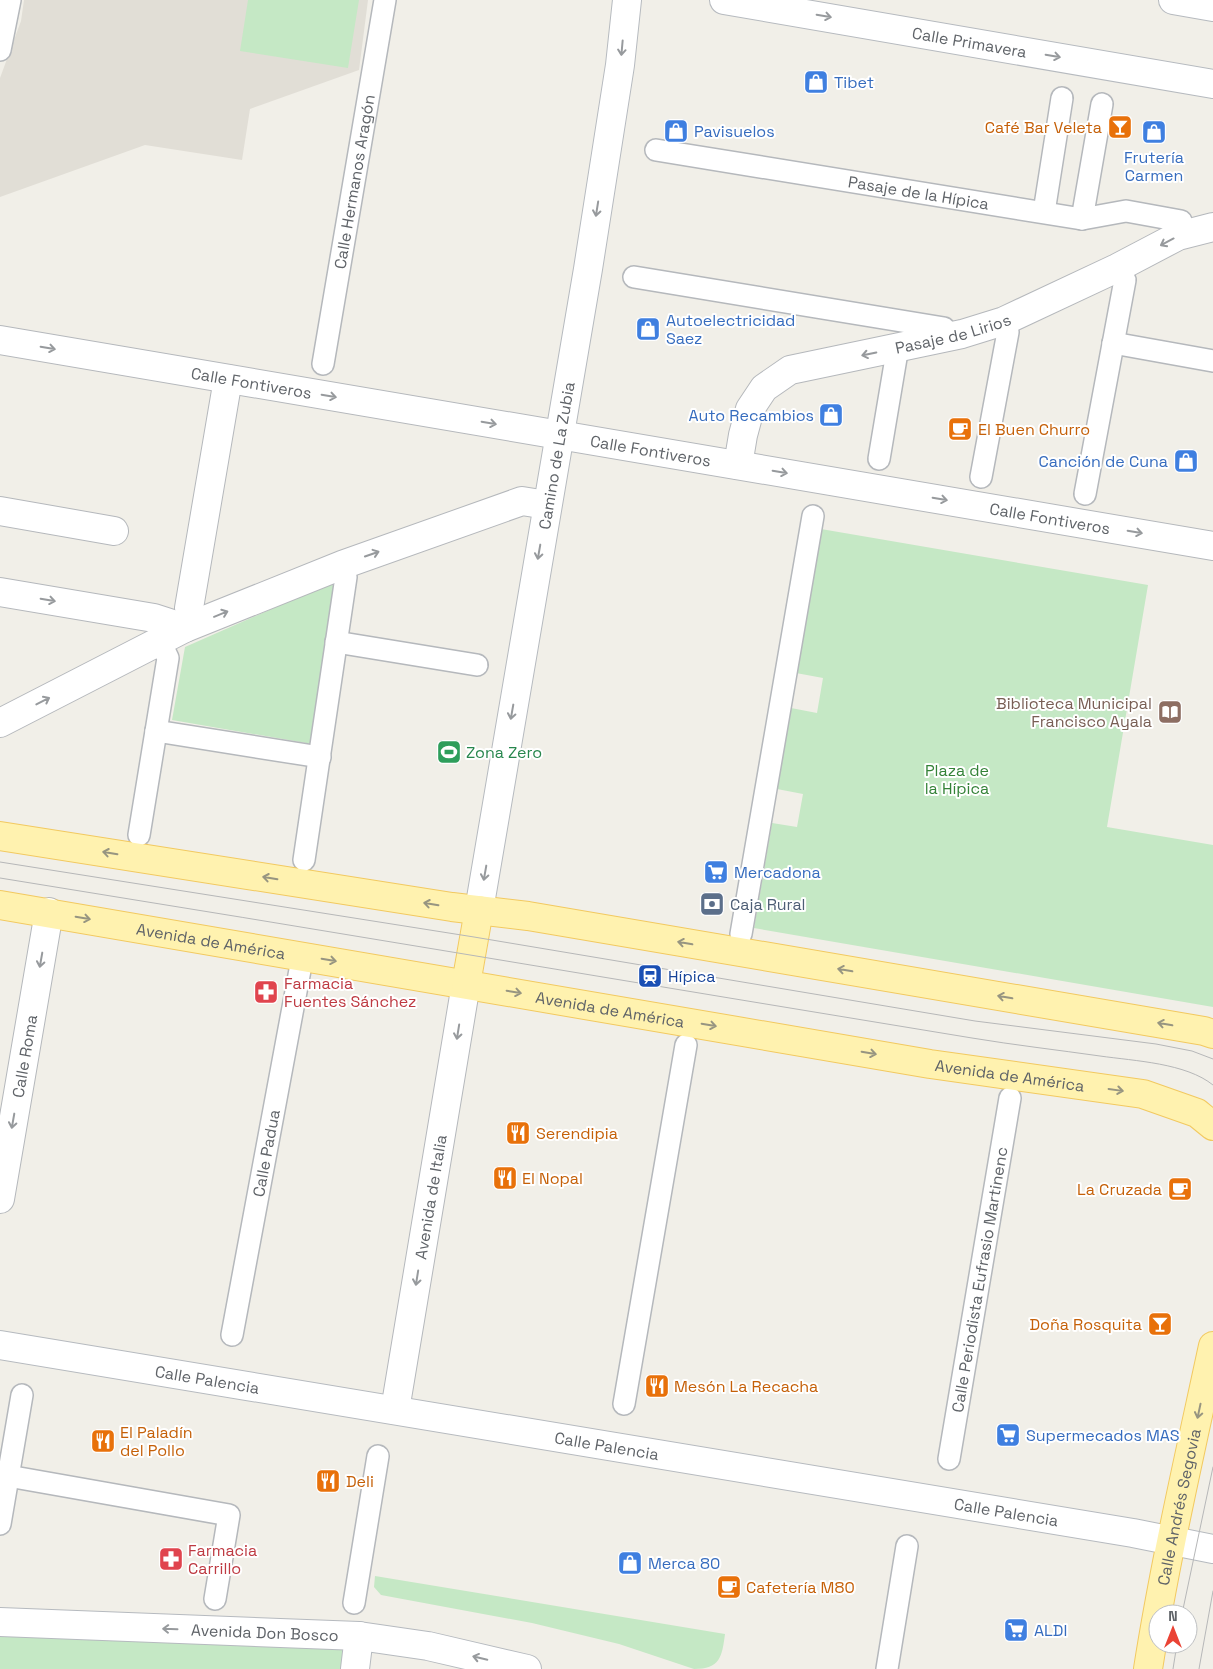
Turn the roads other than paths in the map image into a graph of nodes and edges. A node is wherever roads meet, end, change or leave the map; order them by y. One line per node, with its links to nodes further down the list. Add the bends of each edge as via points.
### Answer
1 (10, 0): 8 (street)
2 (385, 0): 25 (street, Calle Hermanos Aragón)
3 (627, 0): 27 (street, Camino de La Zubia, one-way to 27, via 620,65)
4 (724, 0): 6 (street, Calle Primavera)
5 (1173, 0): 7 (street)
6 (775, 4): 9 (street, Calle Primavera, one-way to 9)
7 (1213, 7)
8 (1, 45)
9 (1213, 84)
10 (1062, 98): 13 (street)
11 (1102, 104): 14 (street)
12 (656, 150): 13 (street, Pasaje de la Hípica)
13 (1044, 212): 14 (street, Pasaje de la Hípica)
14 (1082, 219): 15 (street, Pasaje de la Hípica, via 1126,211)
15 (1181, 221)
16 (1213, 227): 29 (street, Pasaje de Lirios, one-way to 29, via 1178,236 1004,321 962,334 790,370 764,388 750,409)
17 (634, 277): 19 (street, Pasaje de Lirios)
18 (1125, 280): 22 (street, Calle Fontiveros)
19 (944, 328)
20 (1008, 332): 30 (street, Calle Fontiveros)
21 (0, 340): 26 (street, Calle Fontiveros, one-way to 26)
22 (1113, 343): 24 (street); 31 (street, Calle Fontiveros)
23 (896, 358): 28 (street)
24 (1213, 360)
25 (323, 364)
26 (228, 379): 27 (street, Calle Fontiveros, one-way to 27); 39 (street)
27 (560, 435): 29 (street, Calle Fontiveros); 32 (street, Camino de La Zubia)
28 (879, 459)
29 (738, 465): 36 (street, Calle Fontiveros, one-way to 36)
30 (981, 476)
31 (1085, 494)
32 (547, 505): 37 (street, one-way to 32, via 522,501); 50 (street, Camino de La Zubia, one-way to 50)
33 (0, 512): 35 (street)
34 (813, 516): 52 (street)
35 (114, 531)
36 (1213, 546)
37 (342, 565): 39 (street, one-way to 37); 41 (street, via 346,577)
38 (0, 592): 39 (street, one-way to 39, via 154,618)
39 (187, 618): 40 (street)
40 (160, 641): 43 (street, one-way to 40); 44 (street, via 168,658)
41 (336, 642): 42 (street); 45 (street)
42 (477, 665)
43 (0, 723)
44 (156, 731): 45 (street); 46 (street)
45 (320, 757): 48 (street)
46 (139, 835)
47 (0, 836): 50 (main road, one-way to 47)
48 (304, 860)
49 (0, 905): 51 (main road, Avenida de América)
50 (479, 910): 54 (main road); 55 (main road, one-way to 50)
51 (49, 912): 54 (main road, Avenida de América, one-way to 54); 61 (street, Calle Roma, one-way to 61)
52 (741, 934)
53 (300, 970): 62 (street, Calle Padua)
54 (466, 984): 57 (main road, Avenida de América, one-way to 57, via 930,1064); 67 (street, Avenida de Italia, one-way to 67)
55 (1213, 1034)
56 (686, 1045): 66 (street)
57 (1143, 1094): 59 (main road); 60 (main road, Avenida de América, via 1197,1113)
58 (1010, 1098): 69 (street, Calle Periodista Eufrasio Martinenc)
59 (1213, 1099)
60 (1213, 1126)
61 (0, 1199)
62 (232, 1335)
63 (0, 1345): 67 (street, Calle Palencia)
64 (1213, 1346): 72 (main road, Calle Andrés Segovia, one-way to 72)
65 (22, 1395): 70 (street)
66 (624, 1404)
67 (395, 1410): 72 (street, Calle Palencia)
68 (378, 1456): 76 (street)
69 (949, 1459)
70 (8, 1476): 71 (street); 75 (street, via 228,1515)
71 (0, 1524)
72 (1172, 1540): 74 (street, Calle Palencia); 82 (main road, Calle Andrés Segovia)
73 (907, 1546): 81 (street)
74 (1213, 1549)
75 (215, 1600)
76 (354, 1603)
77 (0, 1622): 78 (street, Avenida Don Bosco, one-way to 77)
78 (359, 1636): 79 (street); 80 (street, Avenida Don Bosco, one-way to 78, via 428,1646)
79 (355, 1669)
80 (527, 1669)
81 (887, 1669)
82 (1148, 1669)

